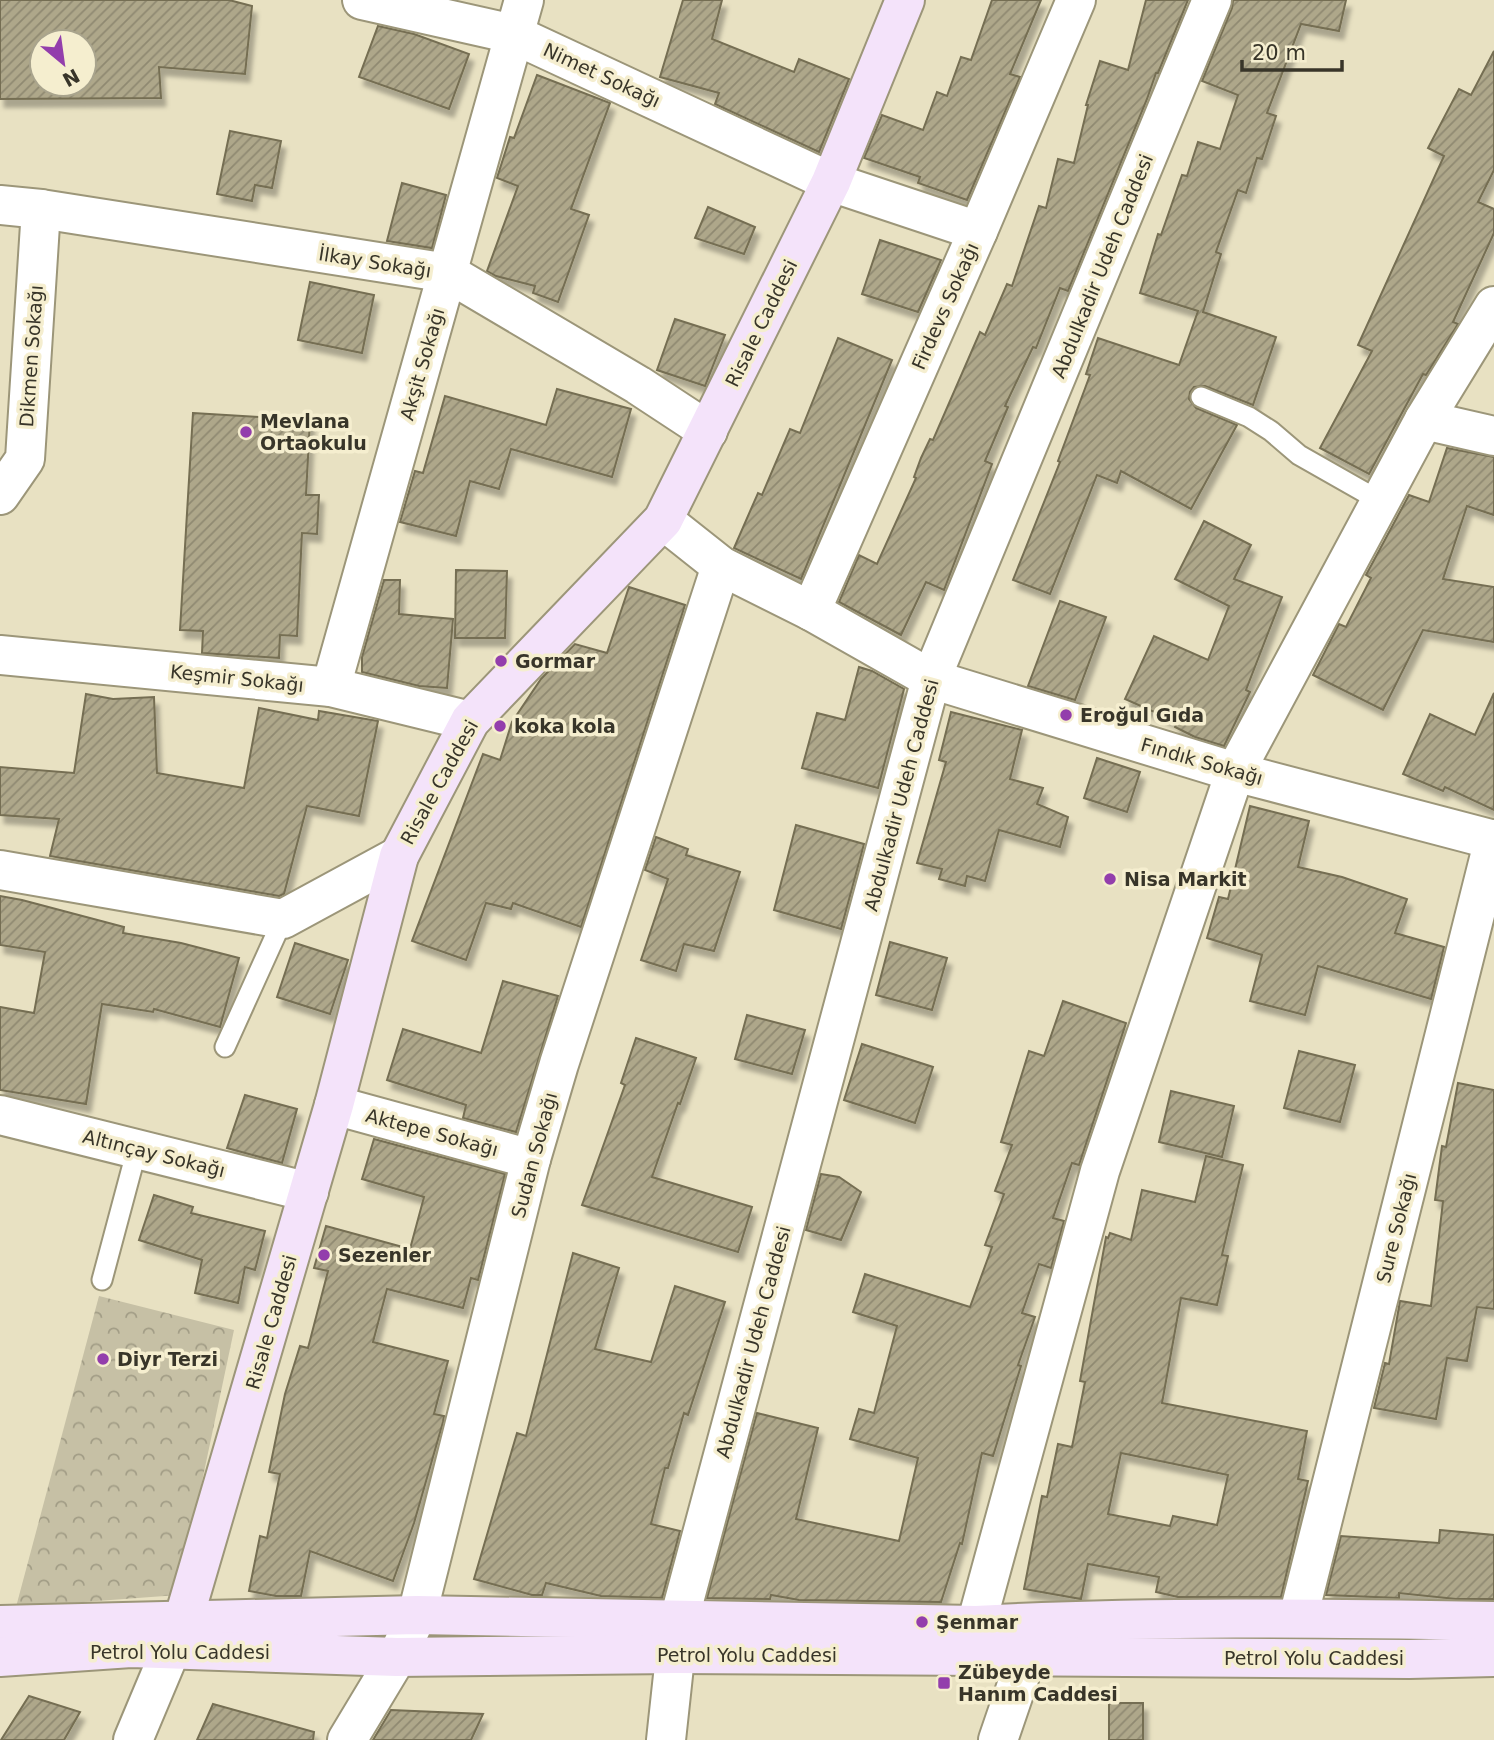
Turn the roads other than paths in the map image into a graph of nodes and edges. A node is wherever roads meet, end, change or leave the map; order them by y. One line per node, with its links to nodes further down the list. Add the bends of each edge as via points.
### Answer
1 (362, 0): 5 (street, Nimet Sokağı)
2 (905, 0): 6 (main road, Risale Caddesi)
3 (1076, 0): 9 (street, Firdevs Sokağı)
4 (1212, 0): 22 (street, Abdulkadir Udeh Caddesi)
5 (518, 17): 6 (street, Nimet Sokağı); 10 (street, Akşit Sokağı)
6 (831, 182): 9 (street, Nimet Sokağı); 14 (main road, Risale Caddesi)
7 (0, 205): 8 (street, İlkay Sokağı)
8 (41, 209): 10 (street, İlkay Sokağı); 16 (street, Dikmen Sokağı, via 25,459)
9 (978, 232): 20 (street, Firdevs Sokağı)
10 (448, 273): 14 (street, İlkay Sokağı); 23 (street, Akşit Sokağı)
11 (1494, 306): 13 (street)
12 (1200, 397): 17 (lane, via 1249,417 1299,455)
13 (1424, 420): 15 (street); 17 (street)
14 (708, 431): 18 (main road, Risale Caddesi)
15 (1494, 436)
16 (0, 495)
17 (1380, 501): 25 (street)
18 (663, 520): 19 (street, Fındık Sokağı); 24 (main road, Risale Caddesi)
19 (721, 566): 20 (street, Fındık Sokağı); 34 (street, Sudan Sokağı)
20 (811, 611): 22 (street, Fındık Sokağı)
21 (0, 655): 23 (street, Keşmir Sokağı)
22 (931, 679): 25 (street, Fındık Sokağı); 43 (street, Abdulkadir Udeh Caddesi)
23 (331, 687): 24 (street, Keşmir Sokağı)
24 (470, 721): 27 (main road, Risale Caddesi)
25 (1235, 772): 26 (street, Fındık Sokağı); 41 (street, via 1100,1171)
26 (1494, 840): 38 (street, Sure Sokağı)
27 (399, 856): 29 (street); 31 (main road, Risale Caddesi)
28 (0, 870): 29 (street)
29 (283, 919): 30 (lane)
30 (225, 1047)
31 (334, 1105): 34 (street, Aktepe Sokağı); 35 (main road, Risale Caddesi)
32 (0, 1115): 33 (street, Altınçay Sokağı)
33 (138, 1149): 35 (street, Altınçay Sokağı); 36 (lane)
34 (530, 1159): 37 (street, Sudan Sokağı)
35 (309, 1192): 42 (main road, Risale Caddesi)
36 (102, 1280)
37 (417, 1615): 42 (main road, Petrol Yolu Caddesi); 43 (main road, Petrol Yolu Caddesi); 46 (street, Sudan Sokağı)
38 (1298, 1618): 39 (main road, Petrol Yolu Caddesi); 44 (main road, Petrol Yolu Caddesi)
39 (1494, 1621)
40 (0, 1625): 42 (main road, Petrol Yolu Caddesi)
41 (976, 1625): 43 (main road, Petrol Yolu Caddesi); 44 (main road, Petrol Yolu Caddesi)
42 (177, 1635): 45 (main road, Petrol Yolu Caddesi, via 131,1648); 46 (main road, Petrol Yolu Caddesi); 48 (street)
43 (677, 1637): 44 (main road, Petrol Yolu Caddesi); 46 (main road, Petrol Yolu Caddesi); 50 (street, Abdulkadir Udeh Caddesi)
44 (1034, 1639): 47 (main road, Petrol Yolu Caddesi, via 1396,1659); 51 (street)
45 (0, 1657)
46 (397, 1657): 49 (street, Sudan Sokağı)
47 (1494, 1657)
48 (133, 1740)
49 (347, 1740)
50 (666, 1740)
51 (999, 1740)

